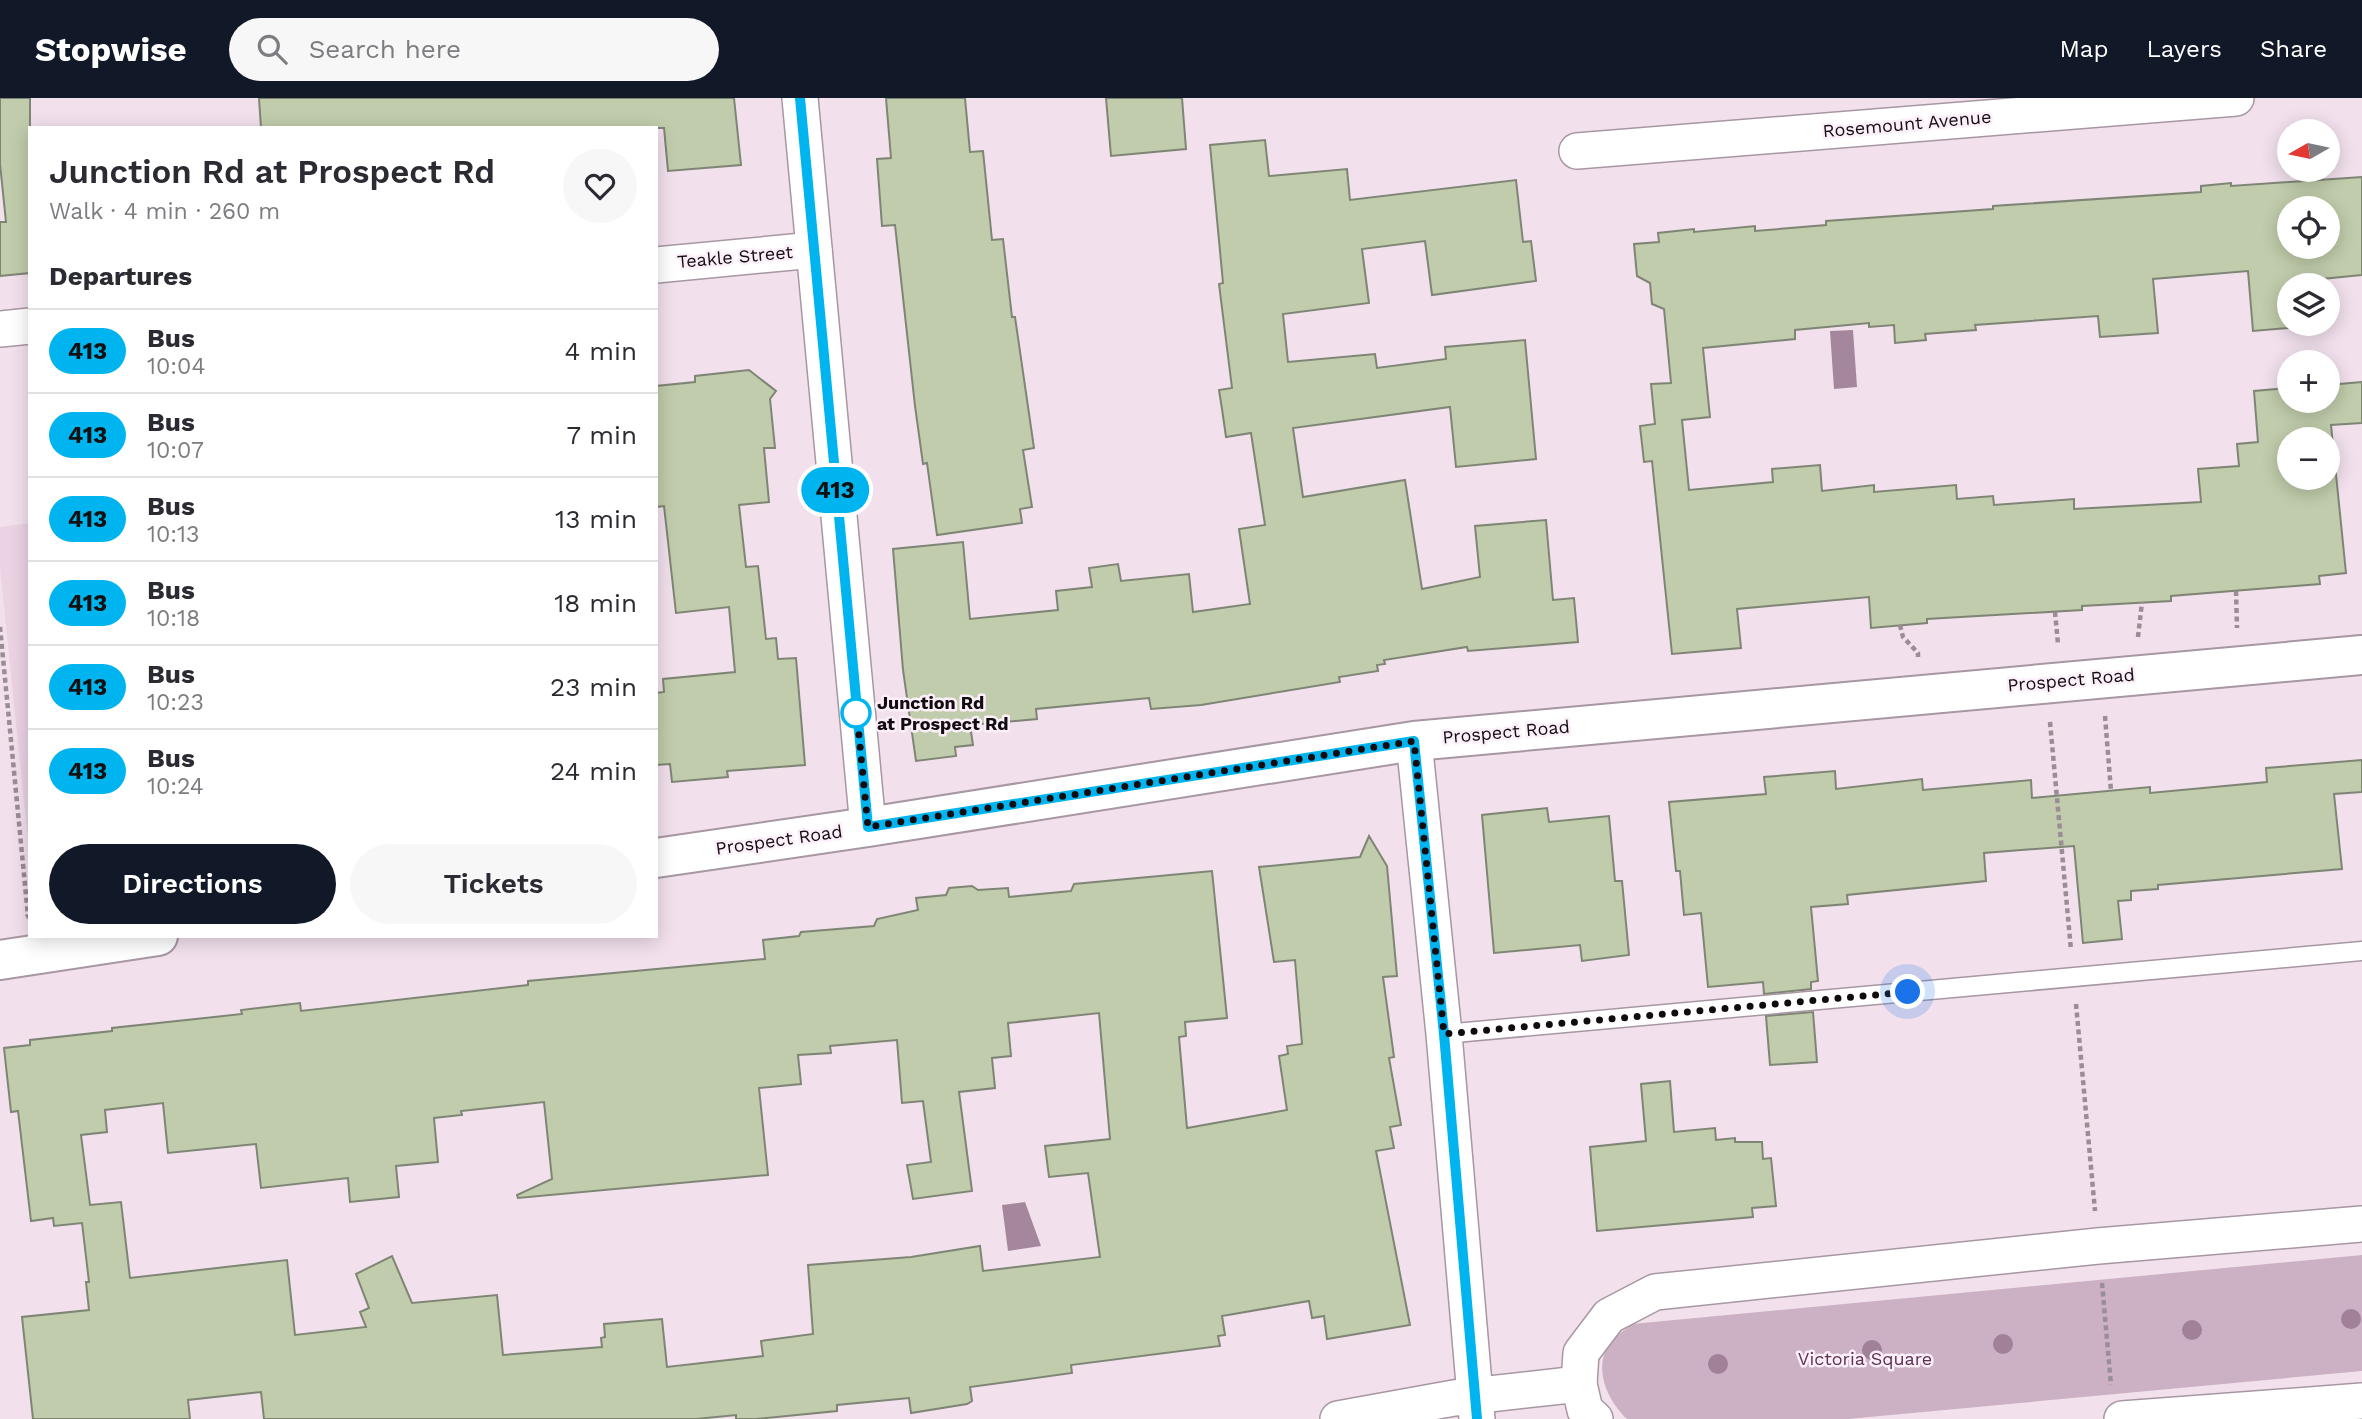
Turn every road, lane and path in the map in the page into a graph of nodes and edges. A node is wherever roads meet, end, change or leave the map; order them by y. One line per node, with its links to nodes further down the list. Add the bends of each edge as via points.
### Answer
1 (800, 98): 4 (street)
2 (2236, 98): 3 (street, Rosemount Avenue)
3 (1577, 150)
4 (814, 250): 5 (street, Teakle Street); 22 (street)
5 (658, 265)
6 (28, 326): 7 (street)
7 (0, 329)
8 (2236, 591): 13 (path)
9 (2142, 602): 14 (path)
10 (2055, 612): 15 (path)
11 (1900, 625): 17 (path)
12 (0, 627): 24 (path)
13 (2237, 628)
14 (2138, 637)
15 (2058, 644)
16 (2362, 655): 20 (street, Prospect Road)
17 (1918, 657)
18 (2105, 716): 21 (path)
19 (2050, 721): 28 (path)
20 (1414, 741): 22 (street, Prospect Road); 29 (street)
21 (2111, 791)
22 (868, 827): 23 (street, Prospect Road)
23 (658, 858)
24 (28, 906)
25 (145, 938): 27 (street)
26 (2362, 951): 28 (lane)
27 (0, 960)
28 (2074, 977): 29 (lane); 31 (path)
29 (1444, 1034): 35 (street)
30 (2362, 1224): 31 (street)
31 (2098, 1246): 32 (street, via 1655,1292 1609,1315 1581,1353); 34 (path)
32 (1579, 1384): 35 (street); 37 (street, via 1585,1410)
33 (2362, 1401): 34 (street)
34 (2117, 1406)
35 (1476, 1407): 36 (street)
36 (1338, 1419)
37 (1595, 1419)

